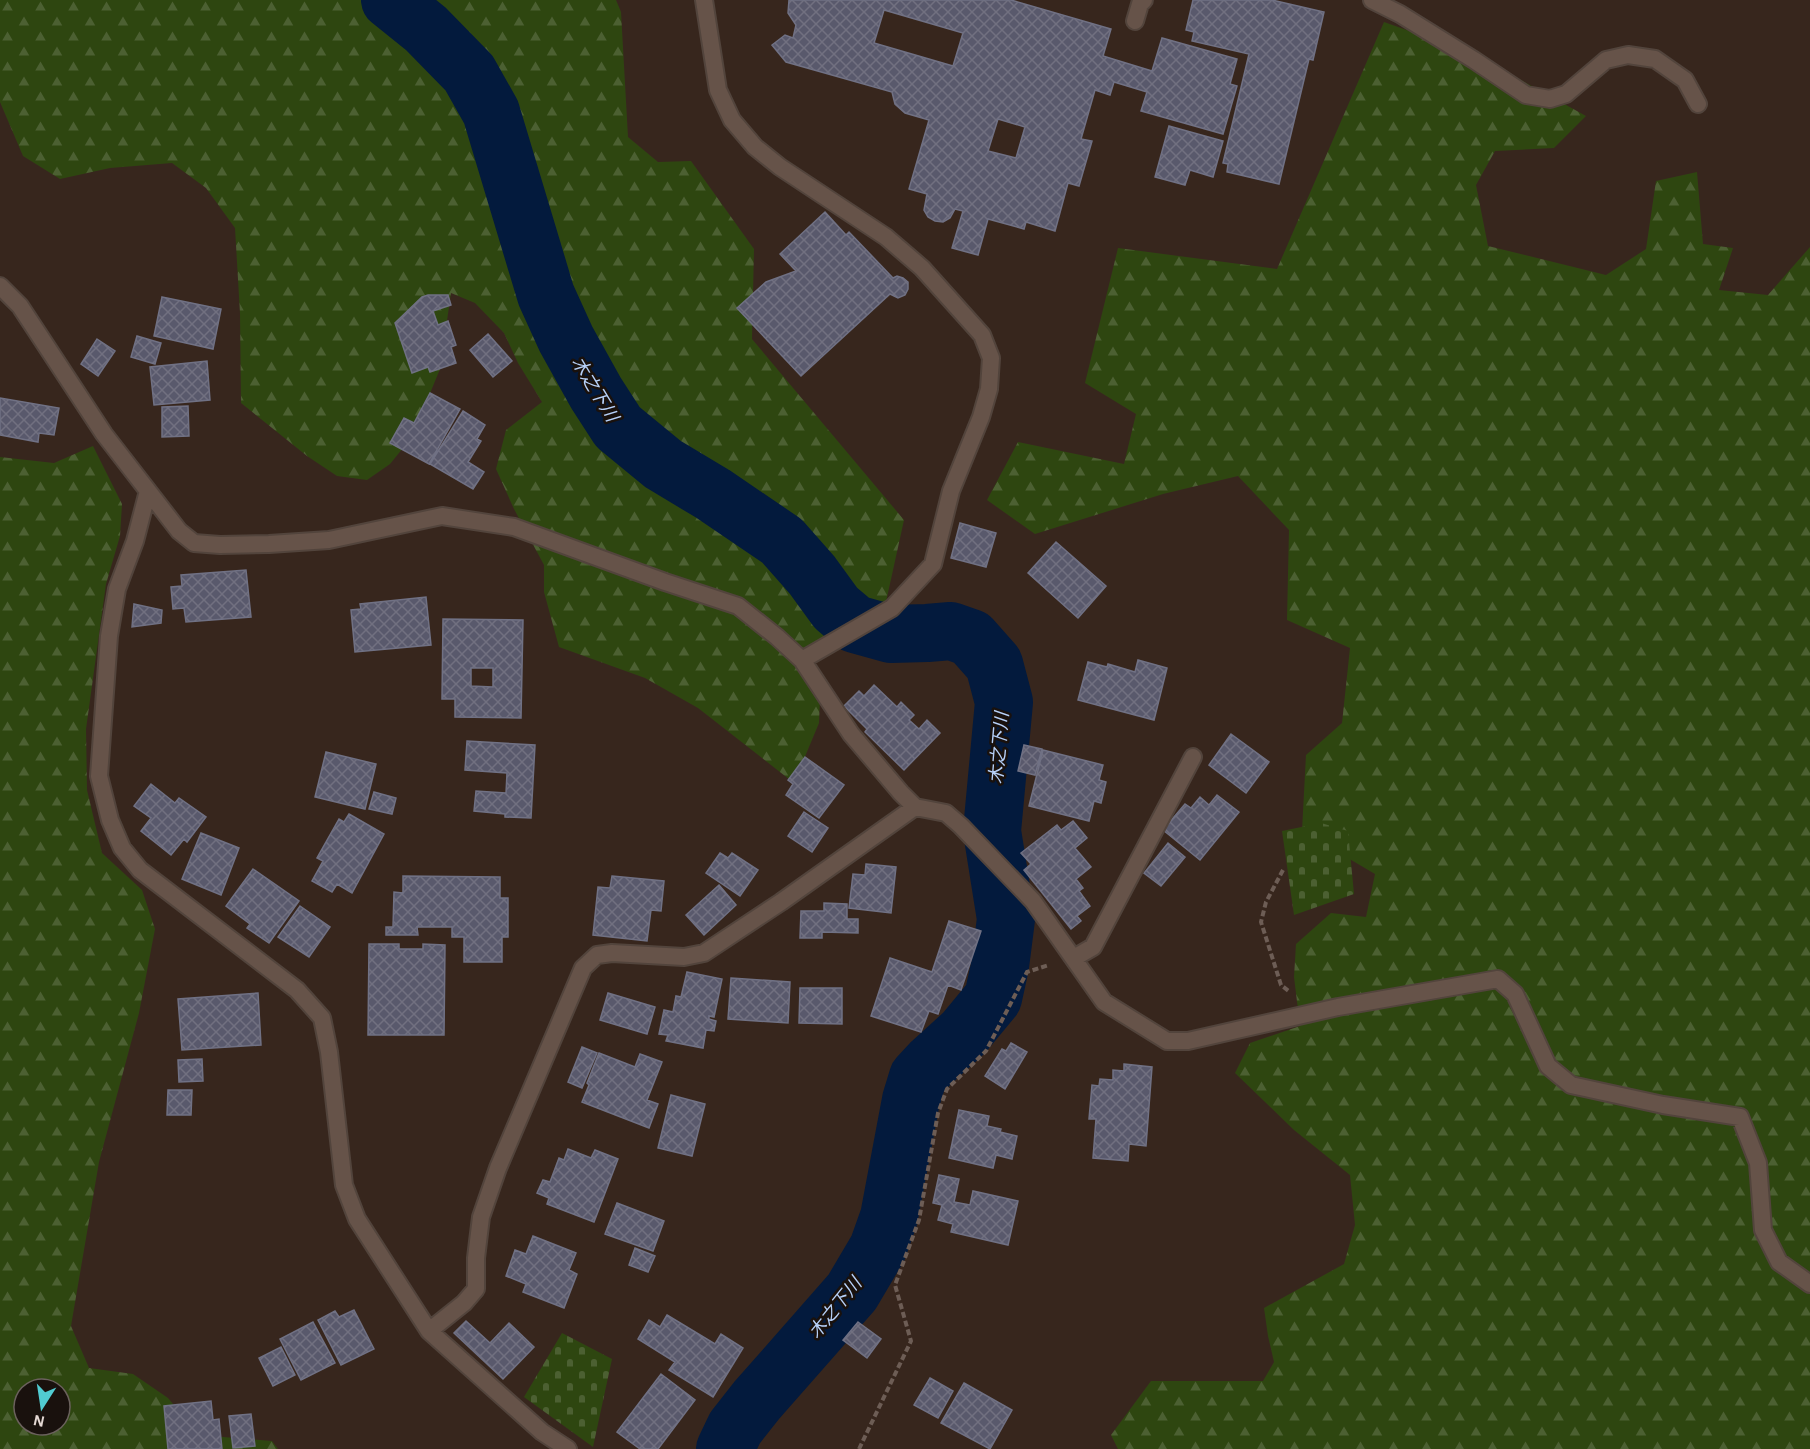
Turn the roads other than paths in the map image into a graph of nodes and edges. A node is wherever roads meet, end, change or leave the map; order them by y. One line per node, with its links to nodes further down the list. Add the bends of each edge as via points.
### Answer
1 (704, 0): 8 (street, via 718,90 732,120 755,147 780,167 886,237 922,268 982,335 991,358 989,389 951,491 933,564 892,608)
2 (1144, 0): 4 (street)
3 (1372, 0): 5 (street, via 1526,95 1550,99 1566,94 1606,60 1628,55 1655,59 1684,80)
4 (1135, 21)
5 (1698, 104)
6 (0, 286): 7 (street, via 20,306 104,434)
7 (148, 491): 8 (street, via 179,531 194,543 329,540 442,516 513,526 738,606); 13 (street, via 117,589 110,636 99,776 110,820 122,848 140,870 297,990 322,1018 344,1185 357,1219)
8 (809, 656): 10 (street, via 851,734)
9 (1192, 757): 11 (street, via 1093,947)
10 (915, 807): 11 (street, via 946,813 961,826 1033,901); 13 (street, via 704,953 684,957 612,953 597,955 583,968 481,1217 476,1288)
11 (1074, 958): 12 (street, via 1104,1002 1167,1041 1188,1041 1338,1007 1498,980 1515,994 1548,1066 1571,1085 1663,1106 1740,1117 1758,1163 1763,1230 1779,1262)
12 (1810, 1284)
13 (429, 1331): 14 (street)
14 (542, 1432): 15 (street); 16 (street)
15 (544, 1449)
16 (568, 1449)

